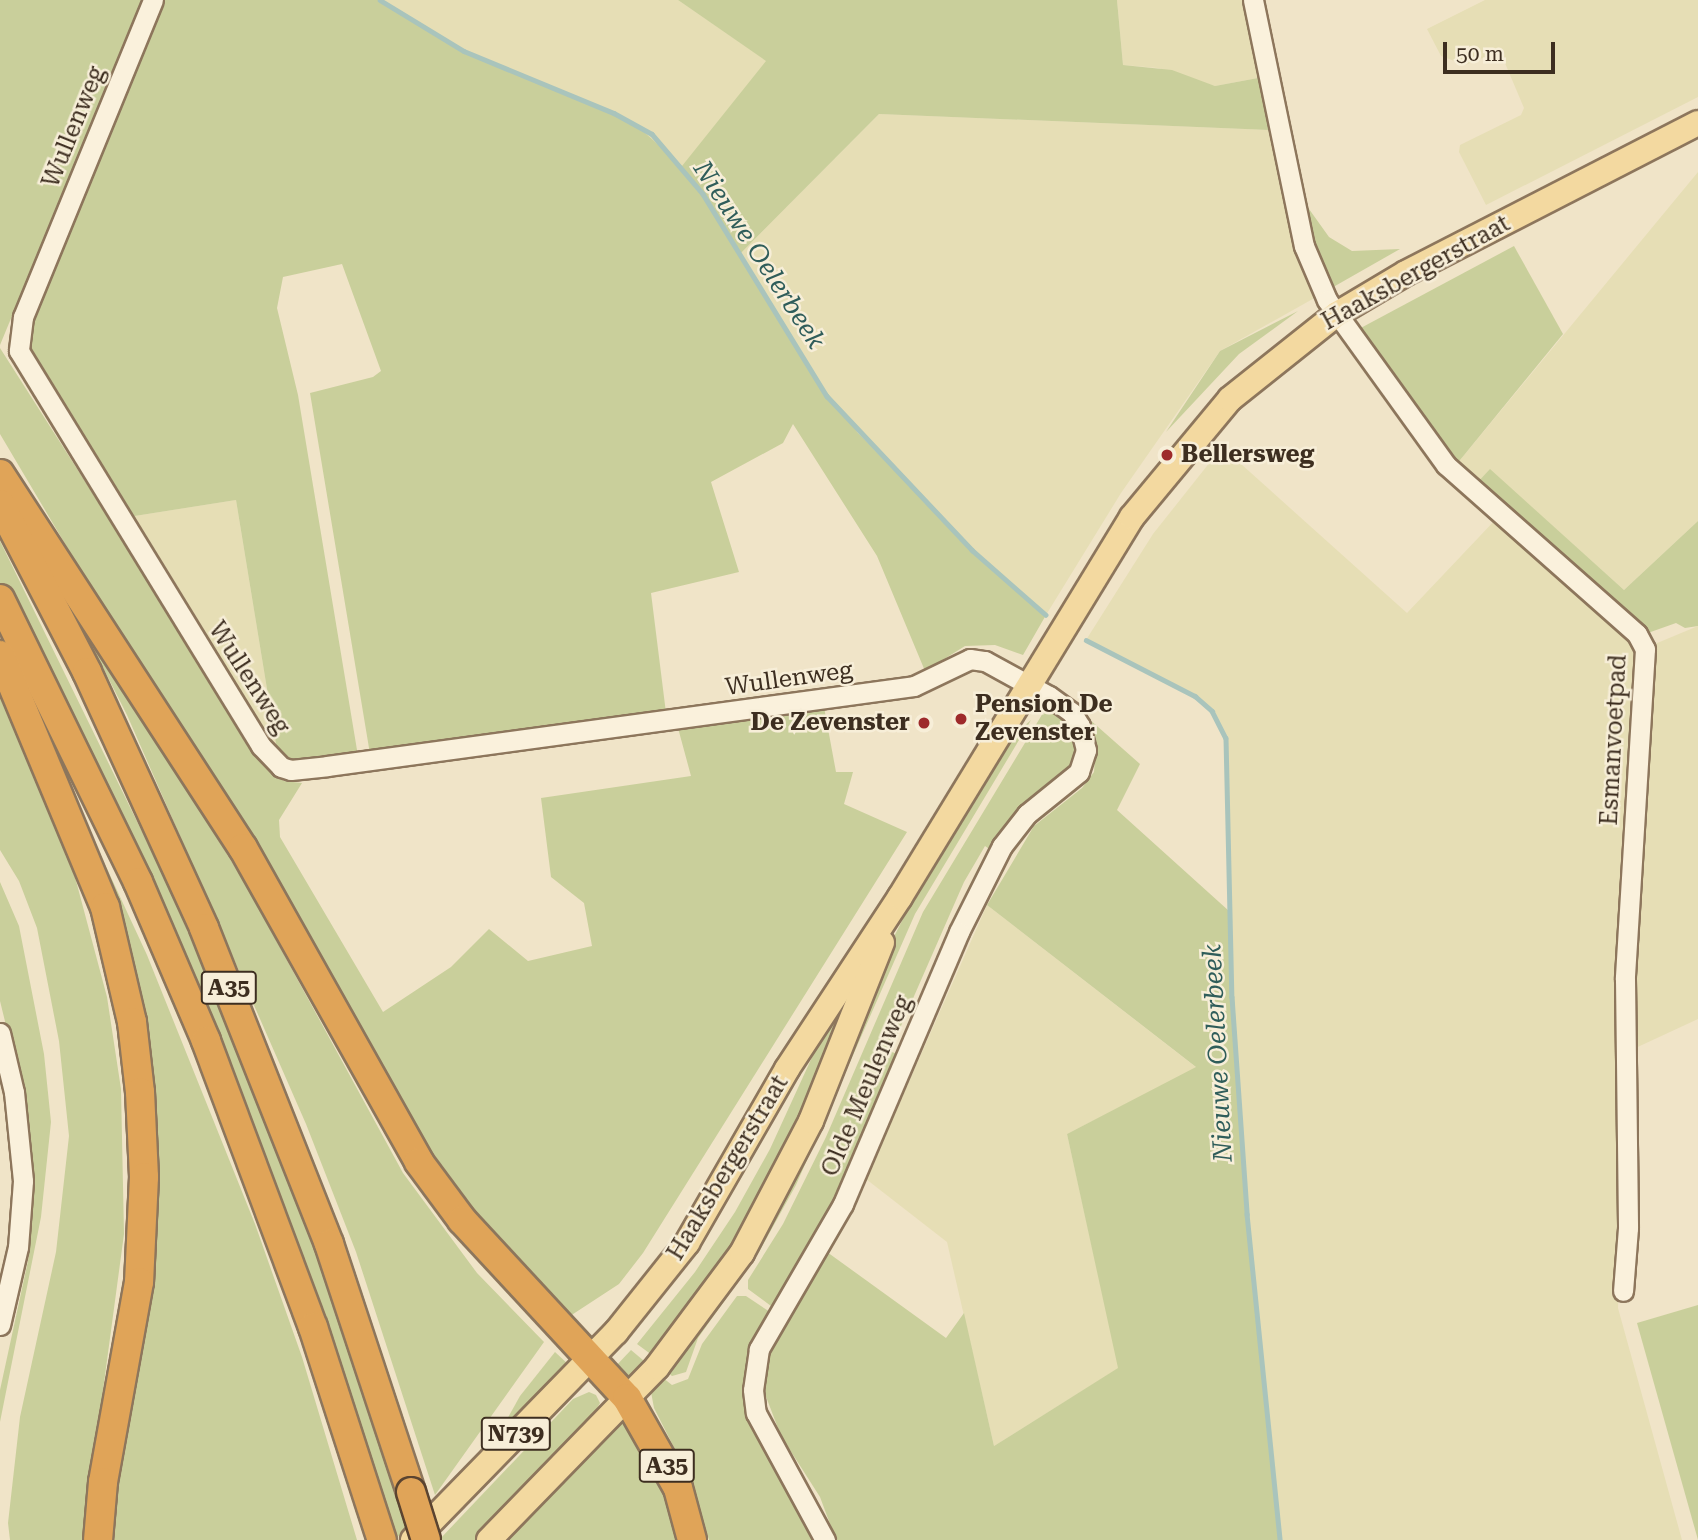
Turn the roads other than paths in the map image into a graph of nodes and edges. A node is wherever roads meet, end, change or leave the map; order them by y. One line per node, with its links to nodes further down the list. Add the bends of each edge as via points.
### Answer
1 (153, 0): 9 (street, Wullenweg, via 23,317 19,351 261,747 281,767 315,767 914,686 970,659 985,661)
2 (1253, 0): 4 (street, via 1304,246)
3 (1698, 124): 4 (main road, Haaksbergerstraat / N739, via 1406,273)
4 (1337, 314): 9 (main road, Haaksbergerstraat / N739, via 1230,399 1132,517); 12 (street, Esmanvoetpad, via 1446,464 1637,634 1645,649 1625,979 1628,1228)
5 (0, 474): 14 (highway, A35, via 243,848 419,1162 462,1220)
6 (0, 504): 19 (highway, A35, bridge, via 87,672 209,940 329,1244)
7 (0, 599): 16 (highway, A35, via 138,882 206,1041 313,1327)
8 (0, 654): 17 (highway, via 105,907 132,1022 141,1092 144,1177 139,1282 103,1482)
9 (1030, 684): 10 (main road, Haaksbergerstraat / N739); 22 (street, Olde Meulenweg, via 1072,713 1085,740 1085,758 1066,786 1027,814 1002,846 953,945 849,1193 759,1349 753,1390 756,1413)
10 (900, 897): 14 (main road, Haaksbergerstraat / N739, via 787,1069 699,1226 647,1297); 15 (main road, Haaksbergerstraat / N739, via 811,1121 765,1214 717,1291)
11 (0, 1033): 13 (street, via 14,1092 23,1181 18,1247)
12 (1623, 1291)
13 (0, 1325)
14 (590, 1357): 15 (highway, A35); 18 (main road, Haaksbergerstraat / N739)
15 (627, 1398): 20 (main road, Haaksbergerstraat / N739); 21 (highway, A35, via 678,1488)
16 (380, 1533)
17 (98, 1540)
18 (413, 1540)
19 (426, 1540)
20 (489, 1540)
21 (692, 1540)
22 (825, 1540)

